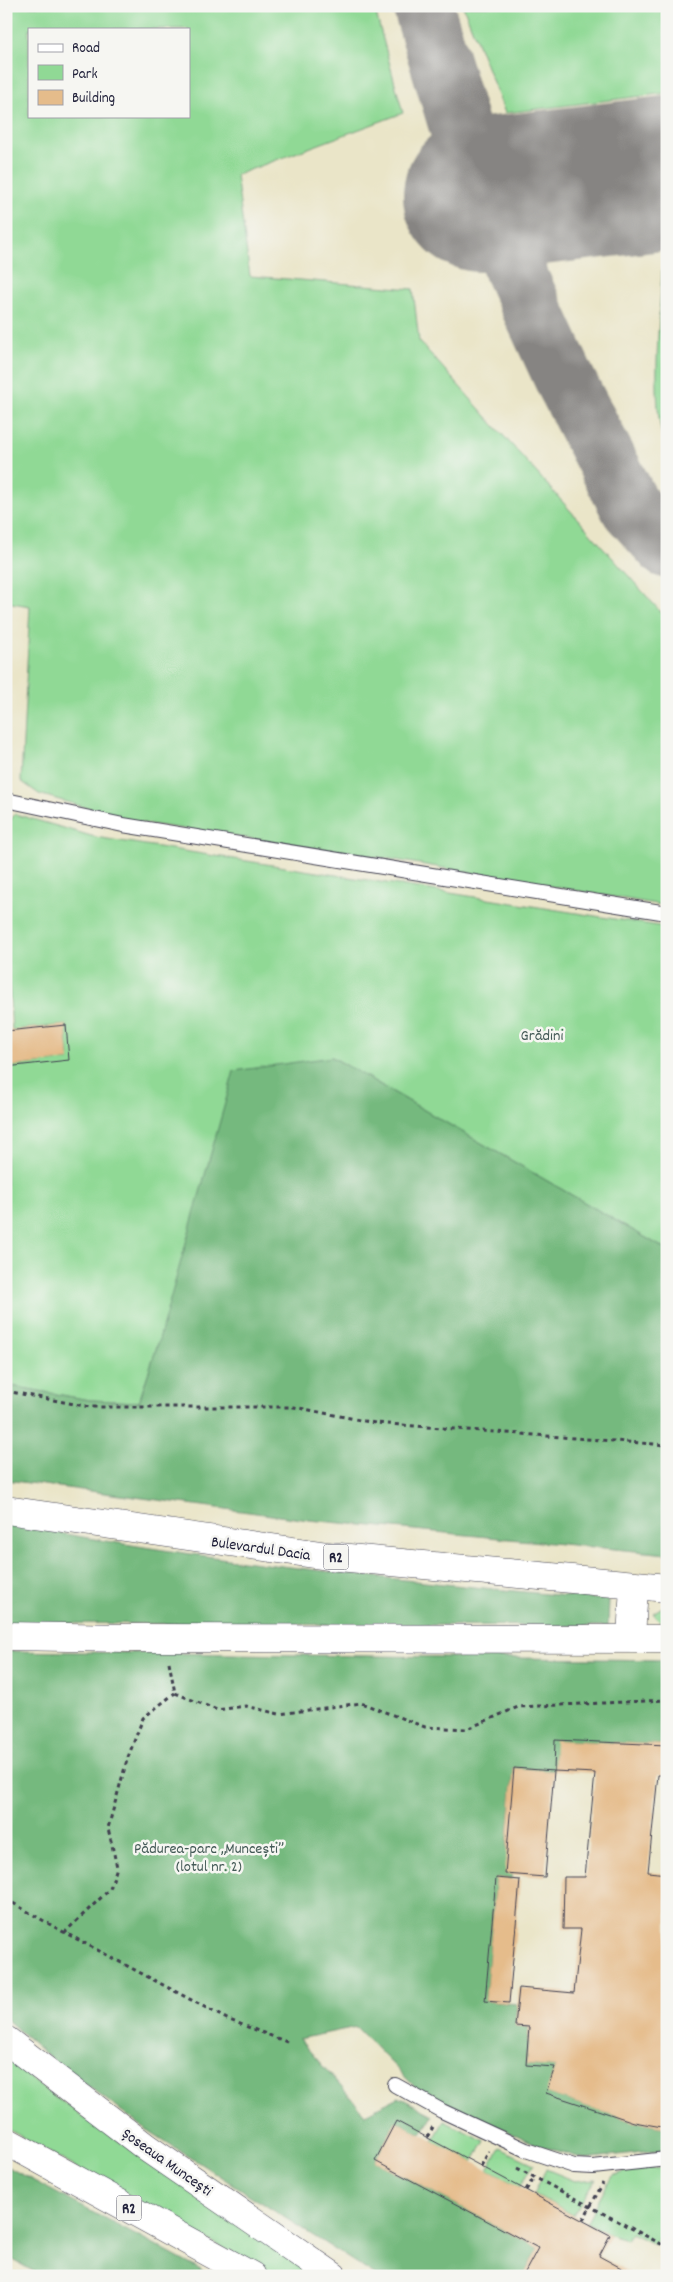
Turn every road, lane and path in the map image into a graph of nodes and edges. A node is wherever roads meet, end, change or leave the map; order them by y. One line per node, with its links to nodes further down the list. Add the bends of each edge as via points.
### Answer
1 (6, 800): 2 (lane, via 123,825)
2 (667, 913)
3 (6, 1391): 4 (path, via 90,1407 294,1406 375,1423)
4 (667, 1445)
5 (6, 1510): 6 (main road, Bulevardul Dacia / R2, via 328,1556)
6 (634, 1586): 7 (main road, Bulevardul Dacia / R2); 10 (main road)
7 (667, 1588)
8 (6, 1636): 9 (main road)
9 (164, 1638): 10 (main road); 12 (path)
10 (630, 1638): 11 (main road)
11 (667, 1638)
12 (175, 1693): 13 (path, via 217,1710 246,1706 279,1714 361,1703 425,1727 467,1729 518,1707); 15 (path, via 143,1718 127,1760 108,1828 117,1866 110,1889)
13 (667, 1700)
14 (6, 1898): 15 (path)
15 (64, 1933): 17 (path, via 226,2019)
16 (6, 2040): 31 (main road, Șoseaua Muncești, via 147,2148)
17 (287, 2042)
18 (395, 2085): 26 (lane, via 526,2150 574,2166)
19 (433, 2126): 20 (path)
20 (441, 2130)
21 (6, 2141): 30 (main road, R2)
22 (480, 2150): 23 (path)
23 (495, 2158)
24 (667, 2160): 26 (lane)
25 (511, 2165): 27 (path)
26 (613, 2165): 27 (path)
27 (590, 2206): 28 (path); 29 (path)
28 (583, 2220)
29 (665, 2246)
30 (252, 2276)
31 (334, 2276)

